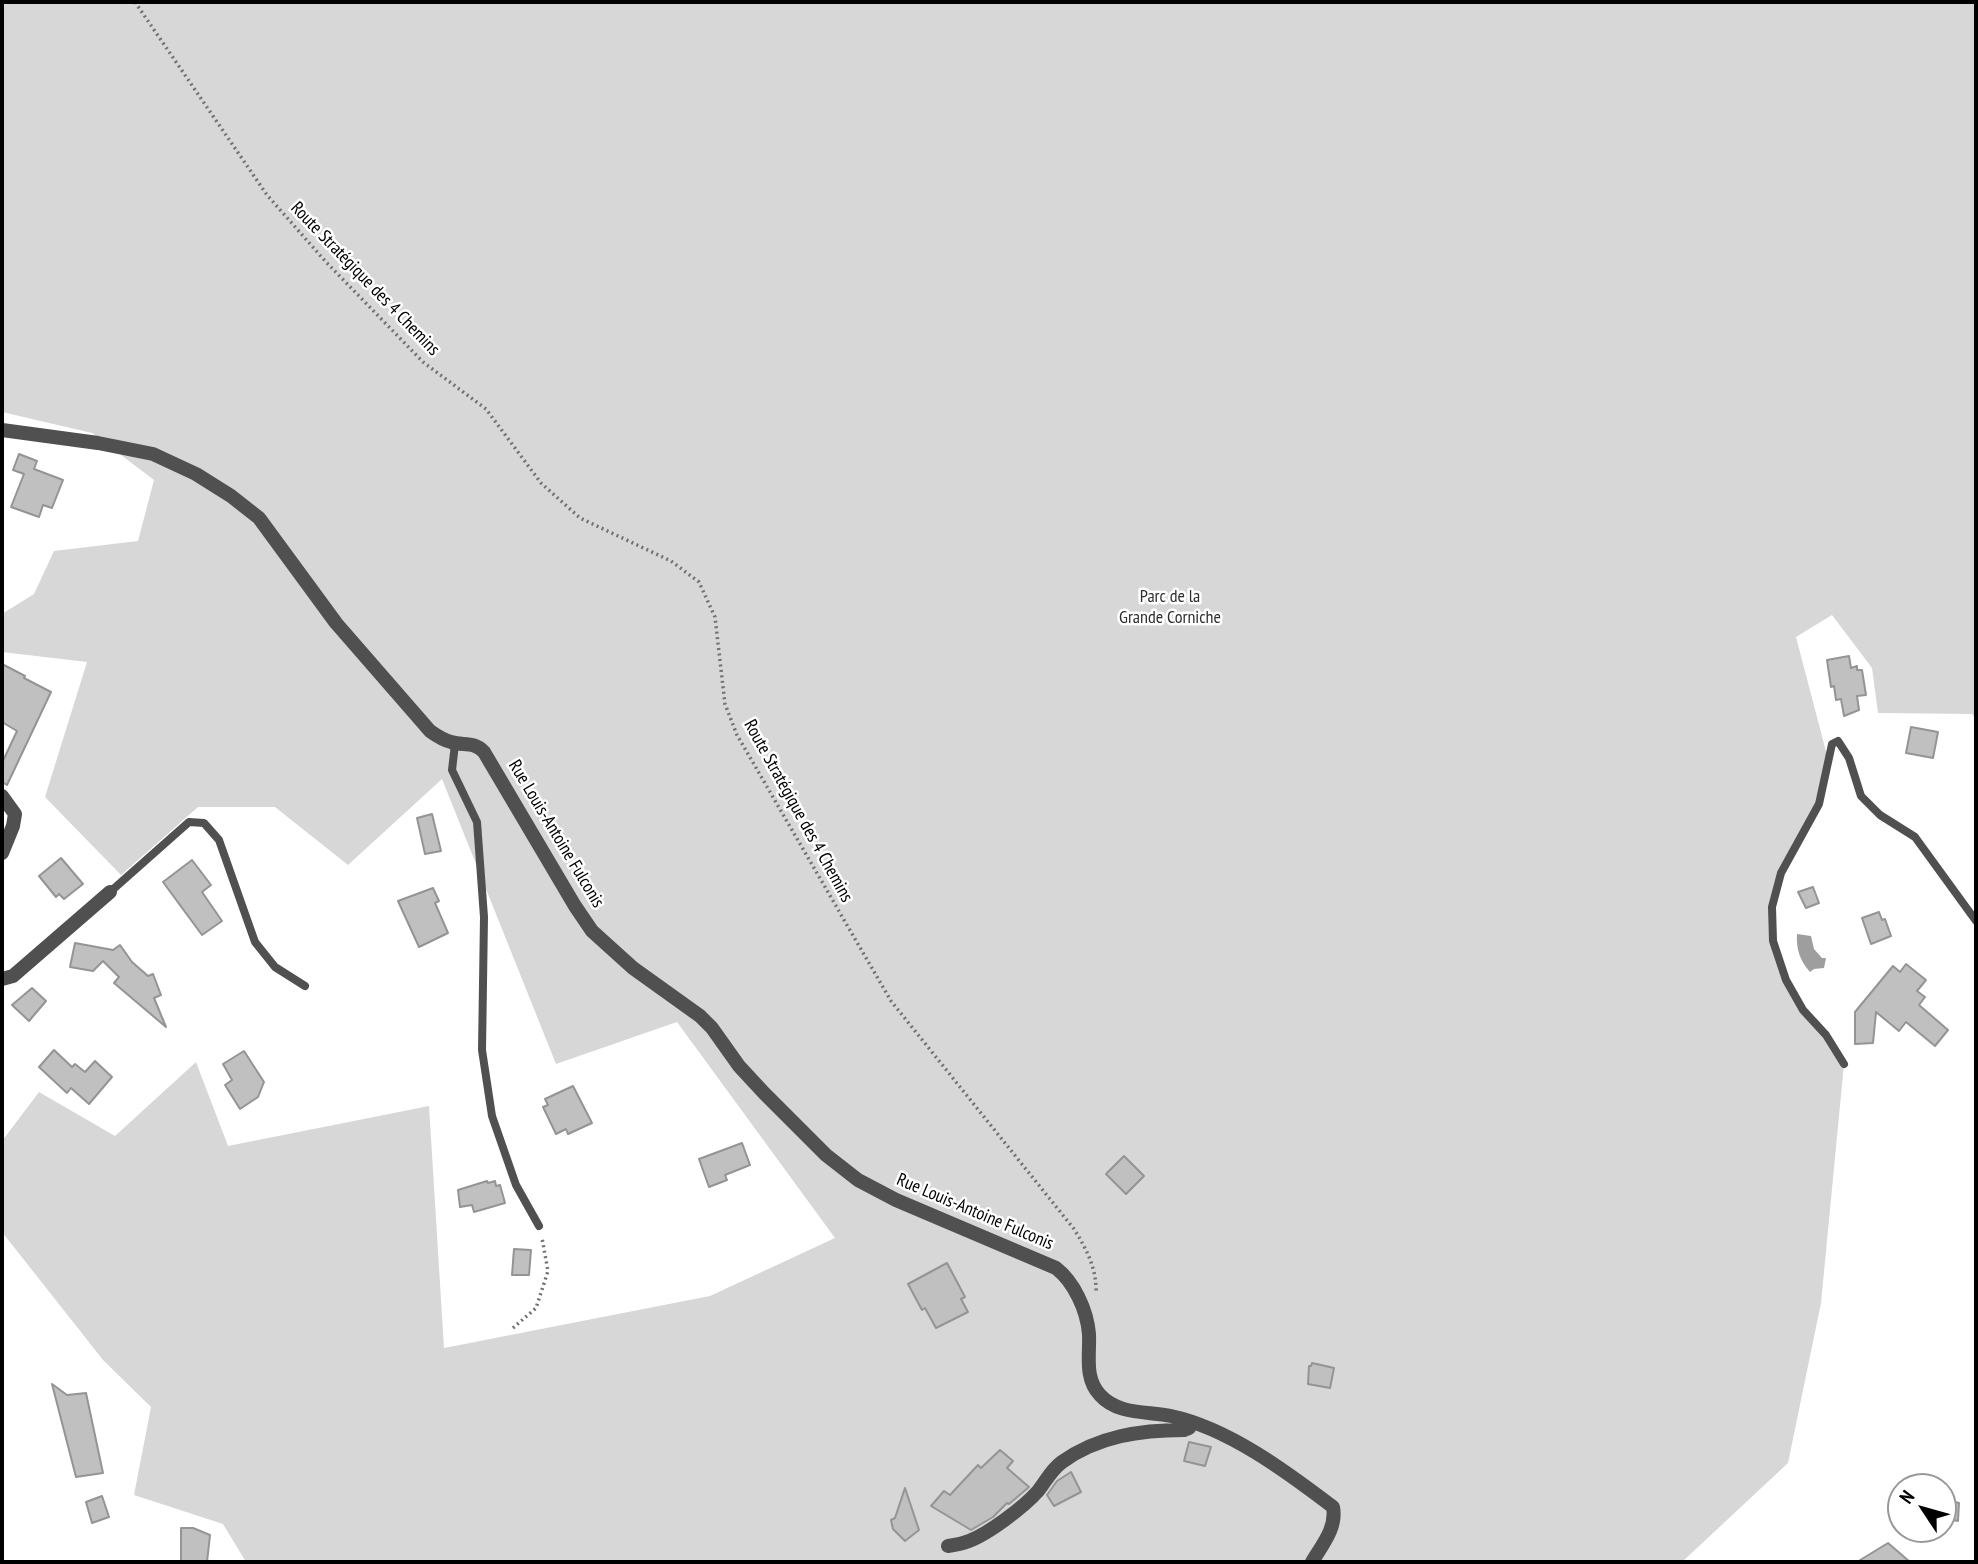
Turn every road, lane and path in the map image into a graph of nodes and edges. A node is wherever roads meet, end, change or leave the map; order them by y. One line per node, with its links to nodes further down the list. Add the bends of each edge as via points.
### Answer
1 (135, 2): 12 (path, Route Stratégique des 4 Chemins, via 267,195 423,362 486,410 541,483 580,517 670,561 699,582 715,617 725,704 737,735 891,1001 1074,1229 1093,1266)
2 (2, 430): 3 (street, Rue Louis-Antoine Fulconis, via 153,454 230,496 259,518 336,623 430,731)
3 (455, 744): 11 (lane, via 452,770 477,822 484,917 482,1050 492,1116 516,1185); 14 (street, Rue Louis-Antoine Fulconis, via 474,744 484,752 592,931 633,968 700,1016 739,1066 826,1155 870,1187 1056,1268 1080,1302 1089,1333 1090,1375 1099,1394 1118,1408)
4 (2, 796): 5 (street, via 15,814)
5 (2, 853)
6 (110, 892): 8 (street, via 13,976); 9 (lane, via 189,822 204,823 219,839 255,942 275,967)
7 (1976, 921): 10 (lane, via 1915,836 1880,815 1861,796 1849,758 1838,741 1832,744 1819,804 1781,873 1772,907 1773,941 1786,980 1803,1010)
8 (2, 979)
9 (305, 986)
10 (1844, 1063)
11 (539, 1226): 13 (path, via 548,1271 536,1308)
12 (1096, 1296)
13 (513, 1328)
14 (1192, 1422): 15 (street, via 1184,1430 1129,1434 1082,1449 998,1523 971,1541); 16 (street, Rue Louis-Antoine Fulconis, via 1303,1483 1333,1507 1331,1531)
15 (948, 1546)
16 (1312, 1562)

